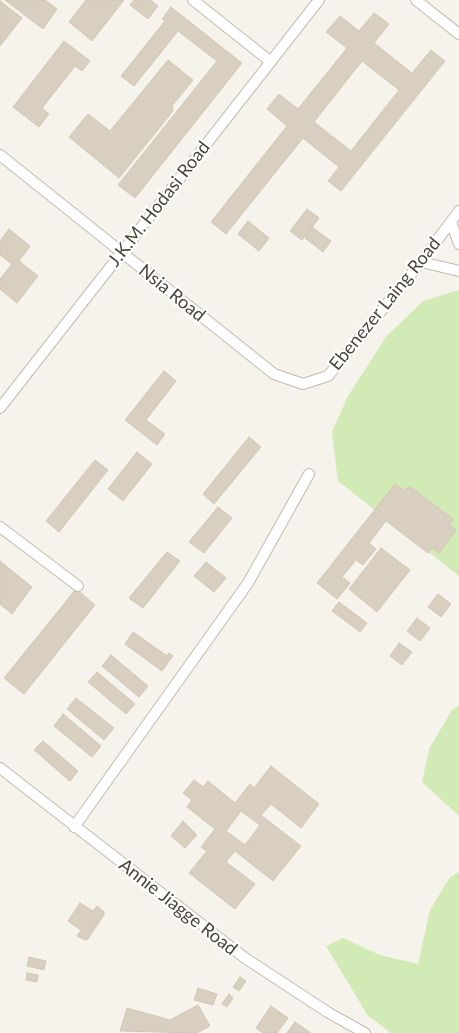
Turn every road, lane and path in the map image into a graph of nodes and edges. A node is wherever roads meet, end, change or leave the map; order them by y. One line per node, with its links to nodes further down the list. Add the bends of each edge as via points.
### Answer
1 (192, 0): 5 (street)
2 (319, 0): 5 (street, J.K.M. Hodasi Road)
3 (416, 0): 4 (street)
4 (459, 34)
5 (271, 62): 10 (street, J.K.M. Hodasi Road)
6 (2, 160): 10 (street, Nsia Road)
7 (459, 211): 8 (street, Ebenezer Laing Road)
8 (451, 222): 9 (street); 11 (street, Ebenezer Laing Road)
9 (459, 244)
10 (121, 252): 13 (street, Nsia Road, via 274,374); 14 (street, J.K.M. Hodasi Road)
11 (421, 262): 12 (street); 13 (street, Ebenezer Laing Road, via 328,376)
12 (459, 270)
13 (303, 384)
14 (0, 408)
15 (309, 474): 19 (street, via 248,583)
16 (0, 527): 17 (street)
17 (78, 586)
18 (0, 768): 19 (street, Annie Jiagge Road)
19 (74, 827): 20 (street, Annie Jiagge Road, via 245,958)
20 (349, 1029): 21 (street, Annie Jiagge Road)
21 (365, 1033)

